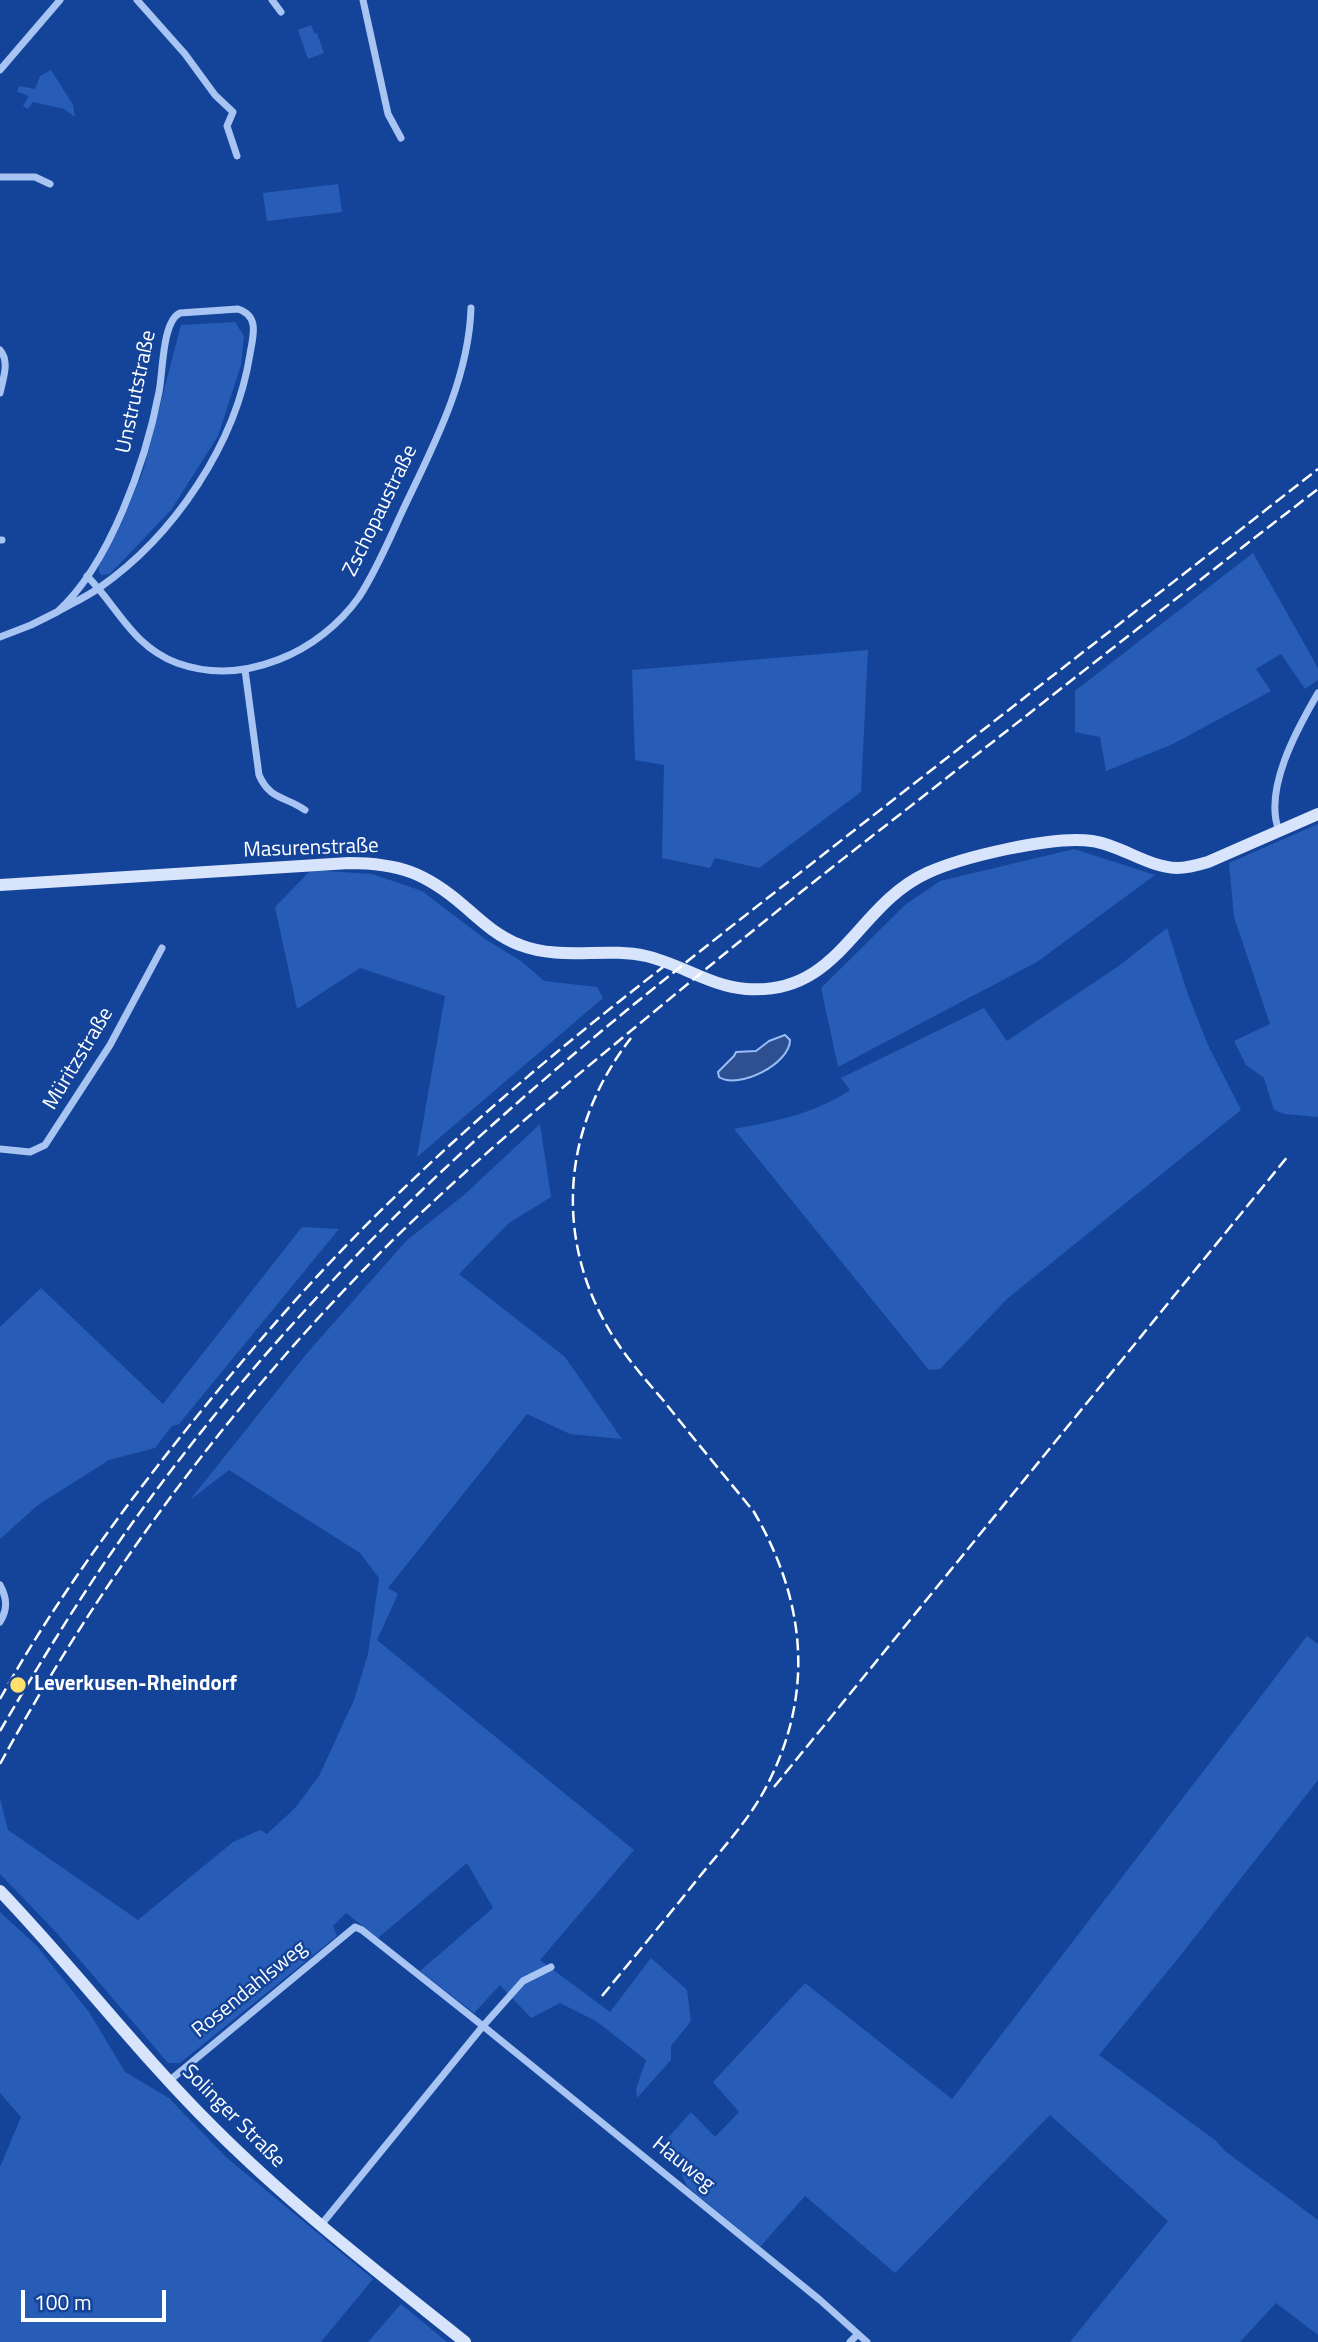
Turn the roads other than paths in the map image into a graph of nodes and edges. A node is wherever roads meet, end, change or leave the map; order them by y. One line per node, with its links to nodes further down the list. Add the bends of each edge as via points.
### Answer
1 (60, 0): 6 (street)
2 (137, 0): 8 (street, via 233,112 227,126)
3 (272, 0): 5 (street)
4 (363, 0): 7 (street, via 388,114)
5 (281, 12)
6 (0, 70)
7 (401, 138)
8 (237, 156)
9 (0, 177): 10 (street, via 36,177)
10 (50, 184)
11 (471, 308): 18 (street, Zschopaustraße, via 457,387 366,586 324,634 294,653)
12 (0, 350): 13 (street, via 5,361)
13 (0, 393)
14 (87, 576): 15 (street, Zschopaustraße); 15 (street, Unstrutstraße, via 119,518 145,449 168,326 174,316 246,312 253,318 254,328 249,362 216,454 158,535); 16 (street, Unstrutstraße)
15 (99, 588): 16 (street, Unstrutstraße); 18 (street, Zschopaustraße, via 129,629 160,654 192,666)
16 (57, 612): 17 (street, Unstrutstraße)
17 (0, 637)
18 (245, 670): 20 (street, via 259,775 279,799)
19 (1318, 693): 22 (street, via 1279,771 1275,798)
20 (305, 810)
21 (1318, 814): 22 (main road, Masurenstraße)
22 (1279, 831): 23 (main road, Masurenstraße, via 1208,862 1178,868 1076,839 968,859 926,873 904,887 825,966 787,985 760,989 722,985 637,955 534,950 496,932 425,877 391,865 349,863)
23 (0, 885)
24 (162, 948): 25 (street, Müritzstraße, via 110,1045 45,1145 30,1152)
25 (0, 1149)
26 (0, 1585): 27 (street, via 6,1604)
27 (0, 1622)
28 (0, 1891): 32 (main road, Solinger Straße)
29 (355, 1927): 31 (street, Hauweg); 32 (street, Rosendahlsweg)
30 (551, 1966): 31 (street, via 523,1981)
31 (483, 2026): 33 (street); 34 (street, Hauweg)
32 (169, 2081): 33 (main road, Solinger Straße, via 258,2171)
33 (321, 2225): 35 (main road, Solinger Straße)
34 (858, 2334): 36 (street); 37 (street, Hauweg)
35 (465, 2342)
36 (850, 2342)
37 (867, 2342)

